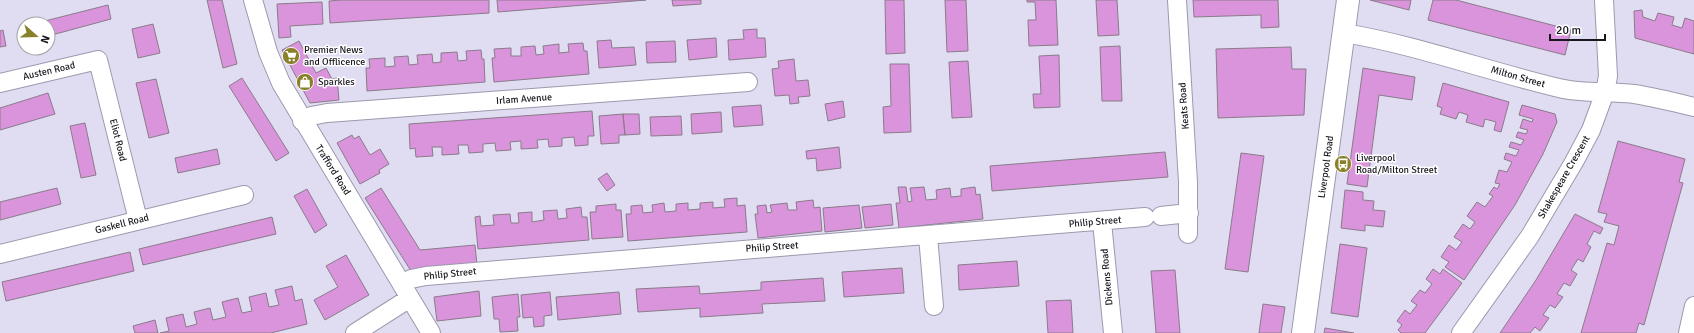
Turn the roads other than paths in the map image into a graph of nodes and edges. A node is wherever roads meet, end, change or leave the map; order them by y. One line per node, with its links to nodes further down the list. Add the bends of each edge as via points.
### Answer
1 (253, 0): 11 (street, Trafford Road, via 268,52 281,83)
2 (1177, 0): 13 (street, Keats Road)
3 (1348, 0): 5 (main road, Liverpool Road)
4 (1604, 0): 9 (street, Shakespeare Crescent, via 1608,76)
5 (1344, 33): 9 (street, Milton Street, via 1377,38 1428,51 1561,89); 25 (main road, Liverpool Road)
6 (98, 60): 8 (street, Austen Road); 14 (street, Eliot Road)
7 (748, 82): 11 (street, Irlam Avenue, via 327,113 311,116)
8 (0, 83)
9 (1605, 92): 10 (street, Milton Street, via 1635,94); 26 (street, Shakespeare Crescent, via 1591,130 1530,236)
10 (1694, 106)
11 (302, 121): 19 (street, Trafford Road)
12 (244, 195): 14 (street, Gaskell Road)
13 (1189, 213): 15 (street, Philip Street); 16 (street, Keats Road)
14 (138, 220): 18 (street, Gaskell Road)
15 (1102, 222): 17 (street, Philip Street); 24 (street, Dickens Road)
16 (1188, 234)
17 (928, 236): 19 (street, Philip Street, via 426,276 411,279); 20 (street)
18 (0, 254)
19 (406, 291): 22 (street, Philip Street); 23 (street, Trafford Road)
20 (934, 306)
21 (1694, 306): 27 (street)
22 (355, 333)
23 (431, 333)
24 (1113, 333)
25 (1303, 333)
26 (1461, 333)
27 (1688, 333)

